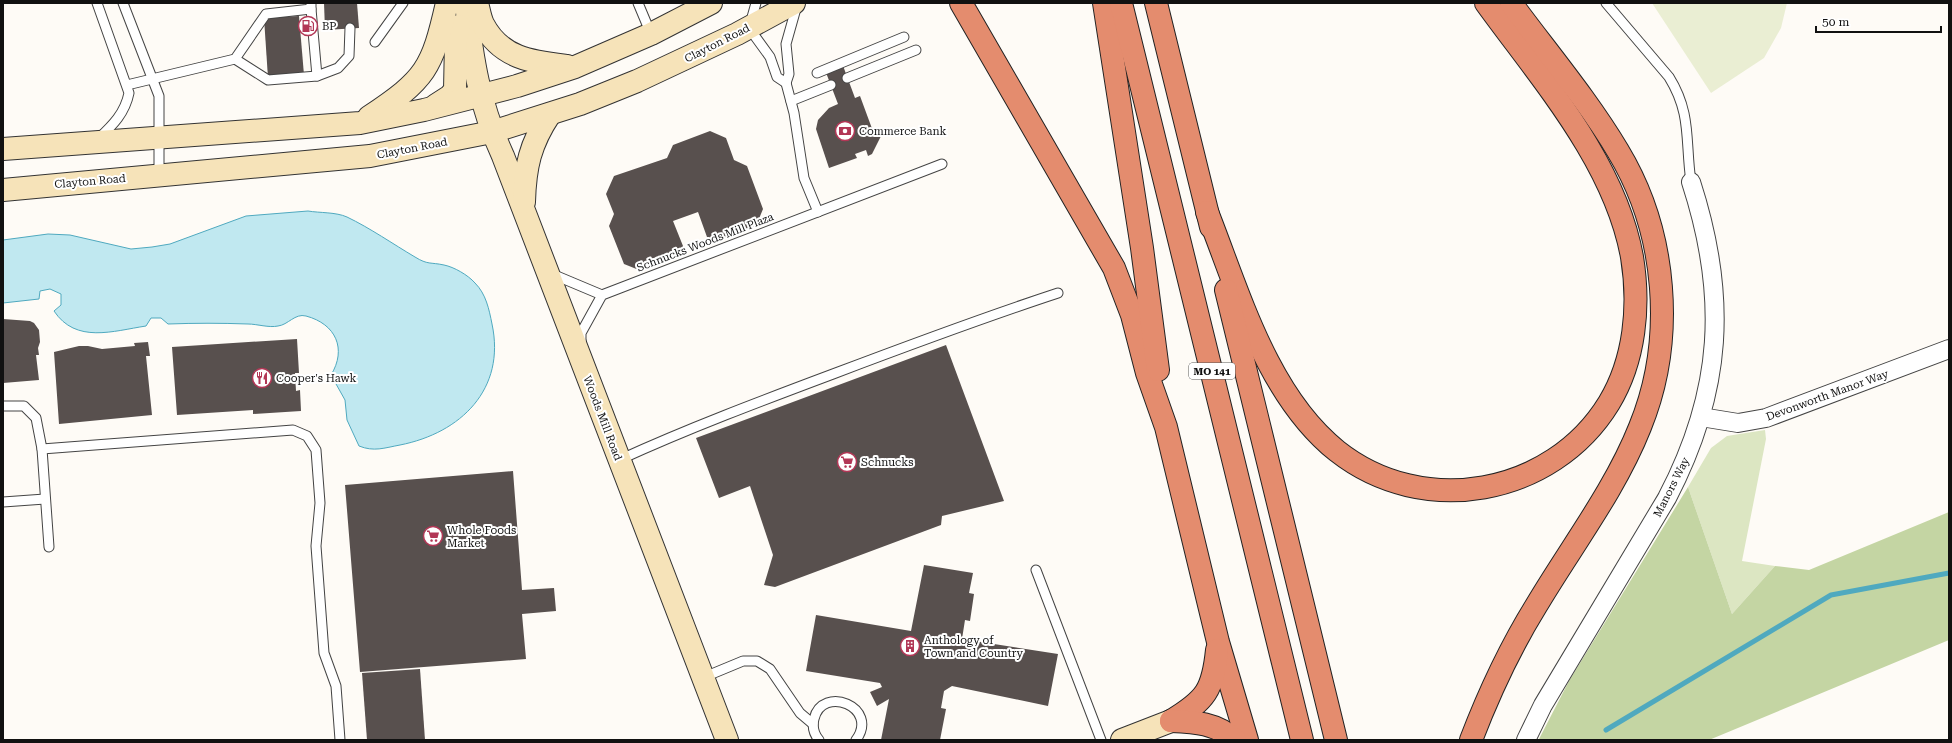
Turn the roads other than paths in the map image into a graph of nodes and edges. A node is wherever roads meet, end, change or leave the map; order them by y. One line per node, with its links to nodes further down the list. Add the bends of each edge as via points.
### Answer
1 (97, 3): 33 (lane)
2 (122, 3): 30 (lane)
3 (403, 3): 24 (lane)
4 (447, 3): 39 (main road, via 434,54 419,80)
5 (465, 3): 35 (main road, Woods Mill Road); 37 (main road, via 456,41 455,90 441,103)
6 (477, 3): 27 (main road, via 483,24 494,38 519,58)
7 (638, 3): 22 (lane)
8 (710, 3): 22 (main road)
9 (756, 3): 21 (lane)
10 (794, 3): 21 (main road, Clayton Road)
11 (797, 3): 32 (lane, via 786,44 789,74)
12 (961, 3): 58 (highway, via 1114,268 1132,315 1147,373)
13 (1104, 3): 58 (highway, via 1142,248)
14 (1121, 3): 77 (highway, MO 141)
15 (1156, 3): 50 (highway, MO 141)
16 (1486, 3): 50 (highway, via 1580,133 1598,163 1613,194 1632,256 1636,293 1634,328 1624,370 1609,402 1588,431 1559,456 1500,484 1469,490 1433,491 1399,484 1367,470 1338,451 1312,427 1291,402 1273,371)
17 (1511, 3): 79 (highway, via 1619,152 1637,190 1652,235 1660,272 1662,315 1653,387 1641,425 1628,454 1508,654)
18 (1606, 3): 46 (lane, via 1668,77 1683,104)
19 (311, 6): 26 (lane, via 266,14); 29 (lane)
20 (350, 28): 29 (lane, via 349,56 338,68)
21 (749, 28): 32 (lane, via 770,57 777,77); 38 (main road, Clayton Road, via 637,81)
22 (651, 34): 27 (main road)
23 (904, 37): 28 (lane)
24 (375, 42)
25 (916, 50): 31 (lane)
26 (235, 59): 29 (lane, via 268,80); 30 (lane)
27 (575, 67): 35 (main road)
28 (817, 73)
29 (317, 76)
30 (152, 78): 33 (lane); 41 (lane, via 159,96)
31 (847, 78)
32 (786, 83): 36 (lane)
33 (127, 85): 42 (lane, via 129,93 126,105 117,120)
34 (831, 85): 36 (lane)
35 (480, 95): 37 (main road); 40 (main road, Woods Mill Road)
36 (791, 101): 49 (lane, via 804,178)
37 (415, 112): 39 (main road)
38 (550, 114): 40 (main road, Clayton Road); 48 (main road, via 540,128 529,155 525,176)
39 (360, 123): 41 (main road)
40 (492, 132): 45 (main road, Clayton Road, via 370,156); 48 (main road, Woods Mill Road)
41 (159, 138): 42 (main road); 45 (lane)
42 (96, 142): 43 (main road)
43 (3, 149)
44 (942, 164): 49 (lane, Schnucks Woods Mill Plaza)
45 (159, 175): 47 (main road, Clayton Road)
46 (1691, 182): 57 (street, Manors Way, via 1701,211 1712,262 1715,297 1715,340 1709,387)
47 (3, 190)
48 (524, 212): 51 (main road, Woods Mill Road)
49 (818, 212): 53 (lane, Schnucks Woods Mill Plaza)
50 (1207, 212): 78 (highway, MO 141)
51 (547, 272): 53 (lane); 55 (main road, Woods Mill Road)
52 (1058, 293): 60 (lane, via 969,323 793,389)
53 (602, 295): 55 (lane, via 581,333)
54 (1949, 349): 57 (street, Devonworth Manor Way, via 1766,418 1738,423)
55 (580, 358): 60 (main road, Woods Mill Road)
56 (3, 406): 59 (lane, via 24,406 36,418)
57 (1701, 417): 80 (street, Manors Way, via 1684,466 1667,498 1543,705)
58 (1166, 427): 65 (highway)
59 (42, 449): 61 (lane); 69 (lane, via 293,430 307,436 316,450 320,503 316,546 324,653 336,686)
60 (619, 460): 66 (main road, Woods Mill Road)
61 (45, 499): 62 (lane); 63 (lane)
62 (3, 502)
63 (49, 547)
64 (1036, 570): 73 (lane)
65 (1218, 642): 67 (highway, via 1215,674 1206,693 1194,707); 76 (highway)
66 (702, 678): 68 (lane, via 742,662 757,661 770,668 800,713); 70 (main road, Woods Mill Road)
67 (1171, 721): 74 (main road); 75 (highway, via 1211,725 1225,731)
68 (813, 724): 71 (lane); 72 (lane, via 815,716 825,704 833,701 849,704 855,709 861,724)
69 (340, 740)
70 (727, 740)
71 (819, 740)
72 (856, 740)
73 (1101, 740)
74 (1122, 740)
75 (1235, 740)
76 (1247, 740)
77 (1302, 740)
78 (1336, 740)
79 (1471, 740)
80 (1526, 740)

